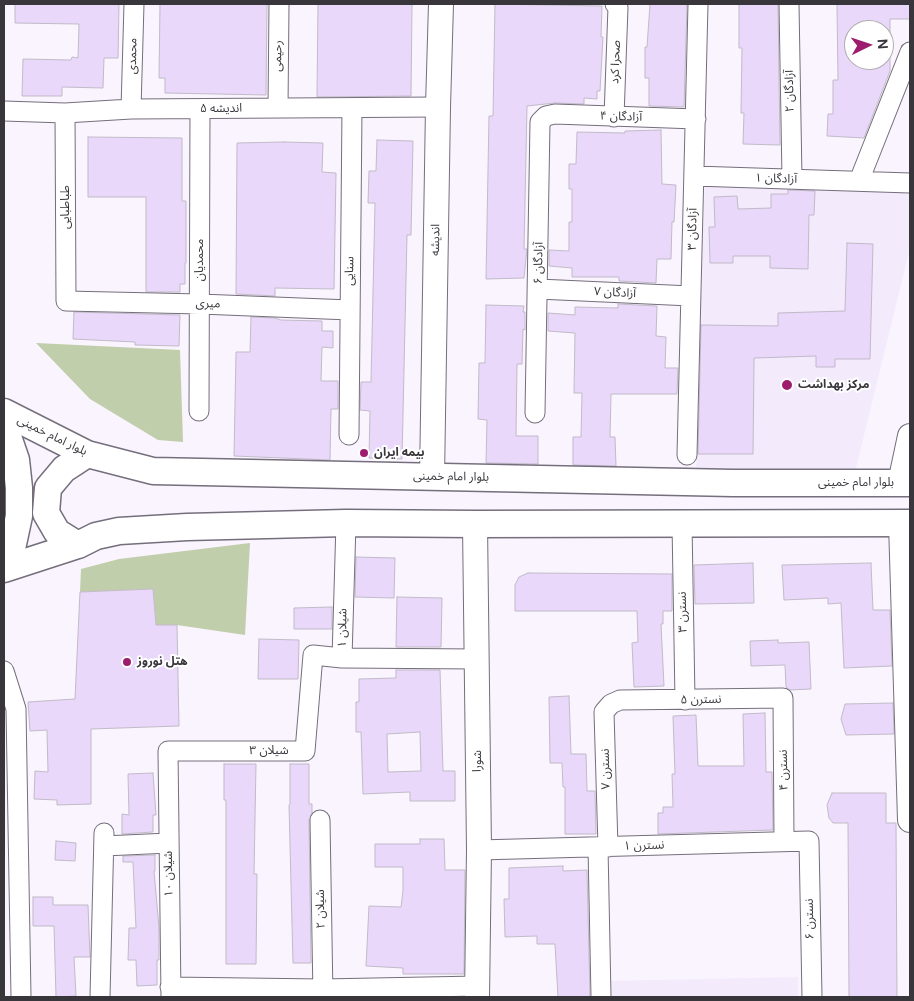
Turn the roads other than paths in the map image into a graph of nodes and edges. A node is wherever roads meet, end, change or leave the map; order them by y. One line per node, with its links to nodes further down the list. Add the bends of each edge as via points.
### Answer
1 (134, 4): 11 (street, محمدی)
2 (279, 4): 9 (street, رحیمی)
3 (441, 4): 8 (street, اندیشه)
4 (698, 4): 17 (street, آزادگان ۳)
5 (789, 4): 19 (street, آزادگان ۲)
6 (616, 5): 16 (street, صحرا کرد)
7 (910, 52): 20 (street)
8 (438, 107): 10 (street, اندیشه ۵); 35 (street, اندیشه)
9 (278, 108): 10 (street, اندیشه ۵); 12 (street, اندیشه ۵)
10 (352, 108): 26 (street, سنایی)
11 (132, 109): 12 (street, اندیشه ۵); 14 (street, اندیشه ۵)
12 (200, 109): 25 (street, محمدیان)
13 (4, 111): 14 (street, اندیشه ۵)
14 (65, 113): 24 (street, طباطبایی)
15 (546, 116): 16 (street, آزادگان ۴); 22 (street, آزادگان ۶, via 540,122)
16 (614, 116): 17 (street, آزادگان ۴)
17 (696, 119): 18 (street, آزادگان ۳)
18 (694, 176): 19 (street, آزادگان ۱); 23 (street, آزادگان ۳)
19 (792, 179): 20 (street, آزادگان ۱)
20 (859, 181): 21 (street, آزادگان ۱)
21 (910, 183)
22 (538, 289): 23 (street, آزادگان ۷); 29 (street, آزادگان ۶)
23 (691, 296): 34 (street, آزادگان ۳)
24 (66, 301): 25 (street, میری)
25 (200, 304): 26 (street, میری); 27 (street, محمدیان)
26 (350, 310): 31 (street, سنایی)
27 (199, 411)
28 (4, 412): 33 (main road, بلوار امام خمینی)
29 (536, 413)
30 (4, 425): 42 (main road, via 16,460 19,488 17,525)
31 (349, 435)
32 (910, 436): 36 (street)
33 (87, 454): 35 (main road, بلوار امام خمینی, via 153,471); 41 (main road, via 64,469 48,488 46,513 57,532)
34 (687, 454)
35 (432, 477): 36 (main road, بلوار امام خمینی)
36 (905, 484)
37 (346, 523): 40 (main road); 41 (main road, via 119,531 96,536); 43 (street, شیلان ۱)
38 (682, 523): 39 (main road); 40 (main road); 48 (street, نسترن ۳)
39 (906, 523): 51 (street)
40 (475, 524): 44 (street, شورا)
41 (78, 545): 42 (main road)
42 (4, 568)
43 (342, 658): 44 (street, شیلان ۱); 49 (street, شیلان ۳, via 313,656 305,751)
44 (477, 659): 56 (street, شورا)
45 (4, 671): 60 (street, via 16,709)
46 (783, 698): 48 (street, نسترن ۵); 52 (street, نسترن ۴)
47 (620, 700): 48 (street, نسترن ۵); 55 (street, نسترن ۷, via 604,712)
48 (685, 700)
49 (168, 751): 54 (street, شیلان ۱۰)
50 (320, 820): 59 (street, شیلان ۲)
51 (910, 820)
52 (784, 841): 53 (street, نسترن ۱); 55 (street, نسترن ۱)
53 (808, 841): 63 (street, نسترن ۶)
54 (169, 843): 58 (street, شیلان ۱۰); 61 (street, via 104,840)
55 (603, 847): 56 (street, نسترن ۱); 62 (street, نسترن ۷)
56 (479, 850): 57 (street, شورا)
57 (477, 991): 59 (street)
58 (171, 992): 59 (street)
59 (322, 993)
60 (21, 997)
61 (100, 997)
62 (601, 997)
63 (812, 997)

